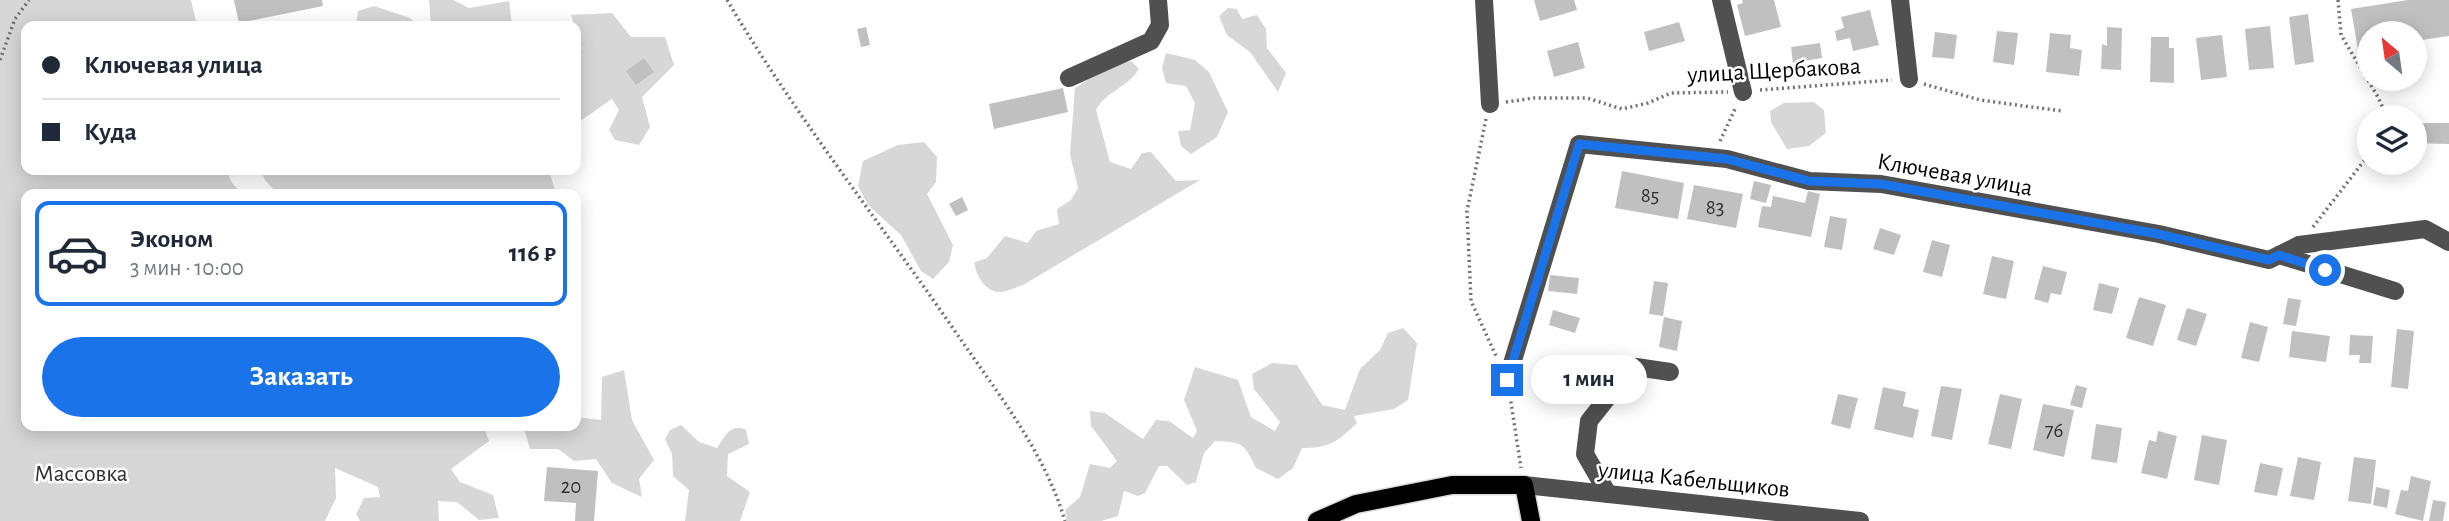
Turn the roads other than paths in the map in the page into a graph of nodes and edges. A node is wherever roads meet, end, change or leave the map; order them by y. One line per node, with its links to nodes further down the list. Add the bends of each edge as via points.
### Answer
1 (1158, 0): 5 (street, via 1160,25 1151,41)
2 (1484, 0): 8 (street)
3 (1721, 0): 7 (street)
4 (1900, 0): 6 (street)
5 (1069, 78)
6 (1909, 79)
7 (1743, 92)
8 (1490, 104)
9 (2449, 242): 10 (street, Ключевая улица, via 2425,229 2299,245)
10 (2279, 255): 11 (street, Ключевая улица); 13 (street, Ключевая улица, via 2269,260 2145,232 1881,184 1809,181 1713,157 1579,144)
11 (2395, 291)
12 (1670, 372): 15 (street, via 1636,367 1589,421 1585,454)
13 (1507, 380)
14 (1524, 485): 15 (street, улица Кабельщиков); 16 (main road, via 1452,485 1356,504); 17 (main road)
15 (1608, 494): 18 (street, улица Кабельщиков)
16 (1317, 521)
17 (1531, 521)
18 (1860, 521)

